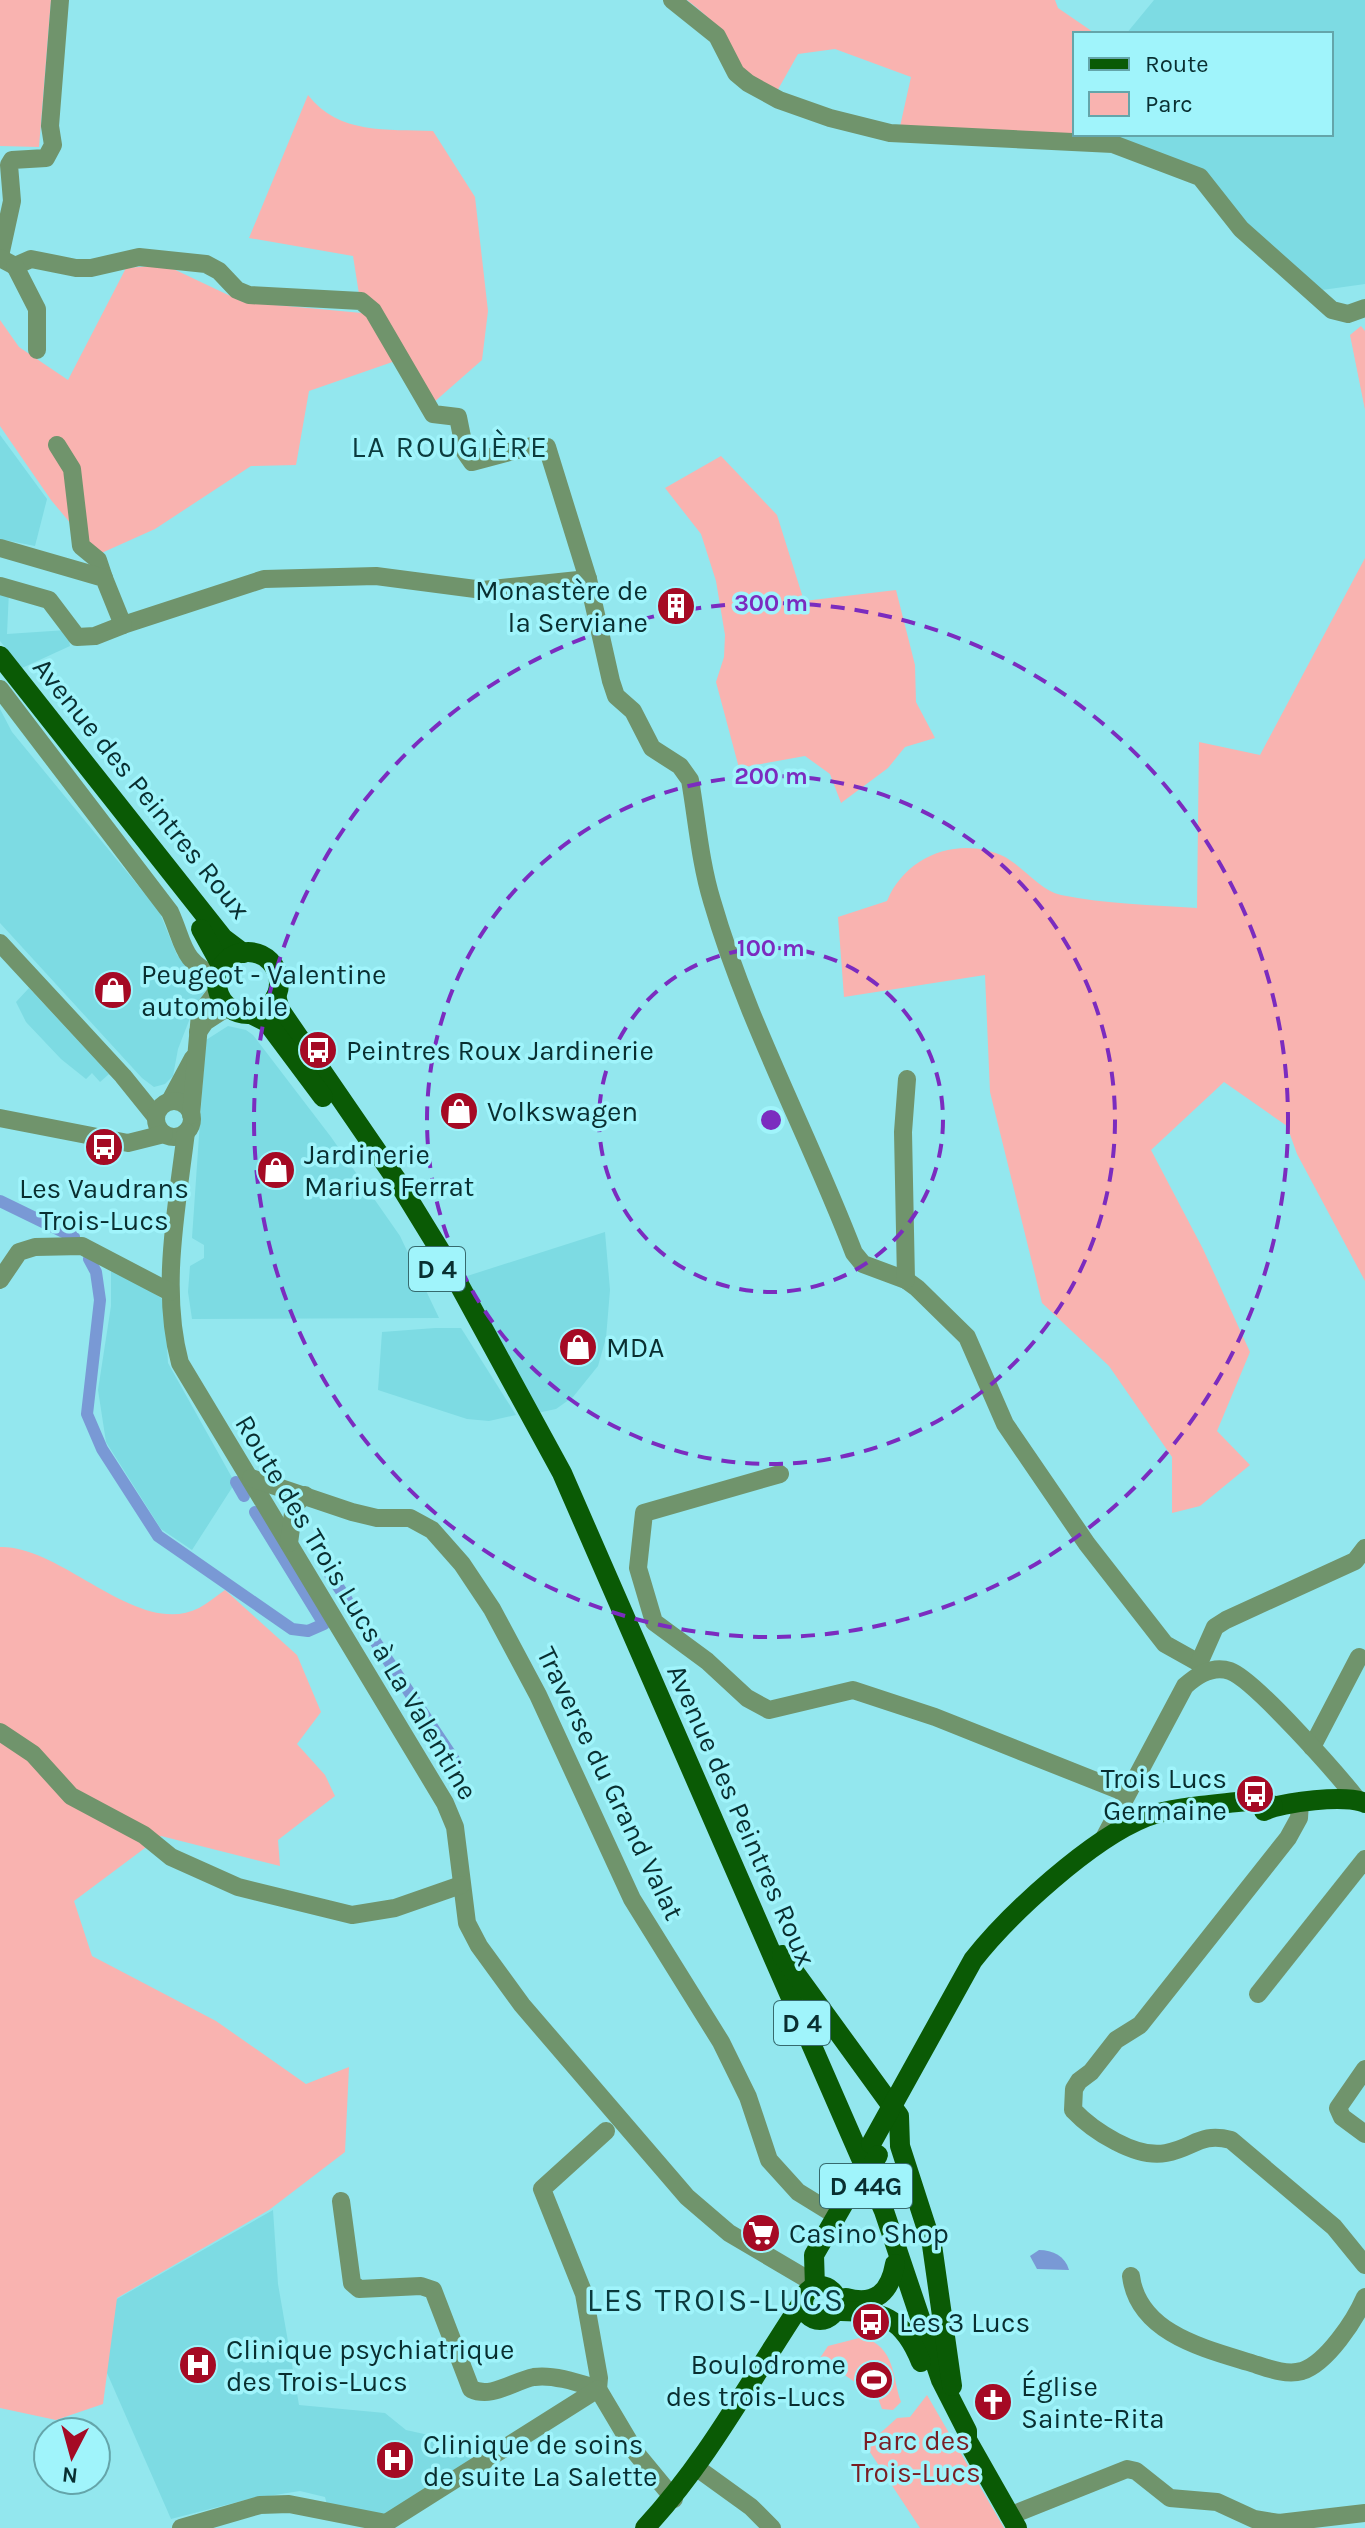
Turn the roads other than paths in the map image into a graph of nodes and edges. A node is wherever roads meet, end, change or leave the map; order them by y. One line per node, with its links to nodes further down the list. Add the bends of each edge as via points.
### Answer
1 (60, 0): 3 (street, via 53,145 46,158 12,160 9,165 12,201)
2 (672, 0): 5 (street, via 717,36 736,73 748,83 830,118 905,134 1113,144 1200,177 1241,229)
3 (5, 260): 7 (street, via 37,309); 11 (street, via 76,268 139,257 206,264 249,295 368,304 433,414 458,417 472,462 547,447)
4 (1365, 298): 5 (street, via 1338,304)
5 (1320, 299): 6 (street, via 1339,313)
6 (1365, 308)
7 (37, 350)
8 (57, 445): 10 (street, via 72,469 81,546 98,560)
9 (0, 548): 10 (street)
10 (104, 578): 13 (street)
11 (588, 579): 13 (street, via 483,590 376,576 264,579); 27 (street, via 616,696 633,711 652,748 680,766 690,780 710,896 724,941 854,1253 871,1269)
12 (0, 586): 13 (street, via 49,600 77,637)
13 (123, 625)
14 (0, 656): 18 (main road, Avenue des Peintres Roux, via 223,938)
15 (0, 674): 19 (main road, Avenue des Peintres Roux, via 212,944)
16 (0, 689): 19 (street, Avenue des Peintres Roux, via 170,912 185,954)
17 (0, 943): 25 (street)
18 (243, 953): 19 (main road, via 231,958); 20 (main road, via 259,955 273,965 279,980)
19 (221, 985): 21 (main road); 22 (street, Route des Trois Lucs à La Valentine, via 200,1014)
20 (276, 996): 21 (main road); 33 (main road, Avenue des Peintres Roux / D 4, via 280,1010 444,1257 546,1441)
21 (251, 1014): 33 (main road, Avenue des Peintres Roux / D 4, via 267,1022 389,1188 496,1367)
22 (194, 1056): 25 (street, Route des Trois Lucs à La Valentine); 25 (street, via 170,1101 184,1104)
23 (907, 1079): 27 (street)
24 (0, 1118): 25 (street, via 114,1141)
25 (170, 1126): 28 (street, Route des Trois Lucs à La Valentine, via 180,1180)
26 (0, 1280): 28 (street, via 19,1252 82,1246)
27 (906, 1280): 36 (street, via 967,1337 1005,1424 1144,1619 1165,1644)
28 (170, 1292): 30 (street, Route des Trois Lucs à La Valentine, via 172,1335 180,1363)
29 (780, 1474): 39 (street, via 644,1513 638,1568 654,1622 769,1710 853,1690)
30 (251, 1478): 31 (street, Traverse du Grand Valat); 32 (street, Route des Trois Lucs à La Valentine)
31 (305, 1495): 32 (street, via 294,1506); 53 (street, Traverse du Grand Valat, via 377,1518 410,1518 432,1530 462,1564 538,1695 632,1899 721,2042 748,2097 769,2160 798,2192)
32 (289, 1543): 44 (street, Route des Trois Lucs à La Valentine, via 445,1803 455,1827)
33 (593, 1546): 45 (main road, Avenue des Peintres Roux / D 4)
34 (1365, 1548): 36 (street, via 1355,1561 1215,1627)
35 (1359, 1657): 38 (street)
36 (1201, 1668): 38 (street, via 1242,1678); 39 (street, via 1185,1686)
37 (0, 1732): 44 (street, via 33,1754 71,1796 144,1835 171,1857 238,1887 352,1915 395,1908)
38 (1312, 1747): 40 (street, via 1330,1764)
39 (1126, 1793): 42 (street)
40 (1353, 1803): 41 (main road)
41 (1286, 1805): 42 (main road); 57 (street, via 1288,1838 1140,2025 1116,2040 1079,2081 1073,2110 1137,2152 1169,2153 1215,2136 1231,2140 1334,2227)
42 (1110, 1837): 48 (main road, via 990,1937)
43 (1365, 1859): 46 (street)
44 (461, 1885): 58 (street, Route des Trois Lucs à La Valentine, via 472,1933 522,2005 687,2197 729,2233)
45 (766, 1938): 48 (main road); 49 (main road, Avenue des Peintres Roux / D 4)
46 (1258, 1994)
47 (1365, 2069): 51 (street, via 1338,2108)
48 (890, 2102): 52 (main road)
49 (838, 2108): 56 (main road, Avenue des Peintres Roux / D 44G); 63 (main road, Avenue des Peintres Roux / D 4, via 884,2211)
50 (606, 2131): 62 (street, via 542,2189 584,2294)
51 (1365, 2134)
52 (881, 2145): 53 (main road); 63 (main road, via 932,2245)
53 (846, 2199): 55 (main road)
54 (341, 2201): 62 (street, via 352,2283 359,2289 433,2290 471,2389 498,2390 535,2377)
55 (819, 2249): 58 (street); 61 (main road, D 44G, via 823,2272)
56 (895, 2264): 61 (main road, via 888,2289 875,2299); 63 (main road, Avenue des Peintres Roux / D 44G)
57 (1365, 2265)
58 (792, 2270): 61 (street, Route des Trois Lucs à La Valentine, via 807,2279)
59 (1131, 2276): 60 (street, via 1140,2304 1160,2326 1200,2347 1286,2373 1311,2368 1324,2356)
60 (1365, 2297)
61 (818, 2298): 63 (main road, via 895,2321 911,2337); 64 (main road, via 785,2328)
62 (598, 2389): 65 (street, via 636,2453); 69 (street, via 386,2523 289,2504 260,2505)
63 (945, 2404): 67 (main road, D 4, via 967,2431 967,2440)
64 (697, 2468): 65 (main road); 70 (street)
65 (674, 2499): 68 (main road)
66 (1365, 2513): 67 (street, via 1279,2523 1254,2519 1217,2502 1170,2498 1127,2469)
67 (1013, 2522)
68 (645, 2527)
69 (181, 2528)
70 (772, 2528)

